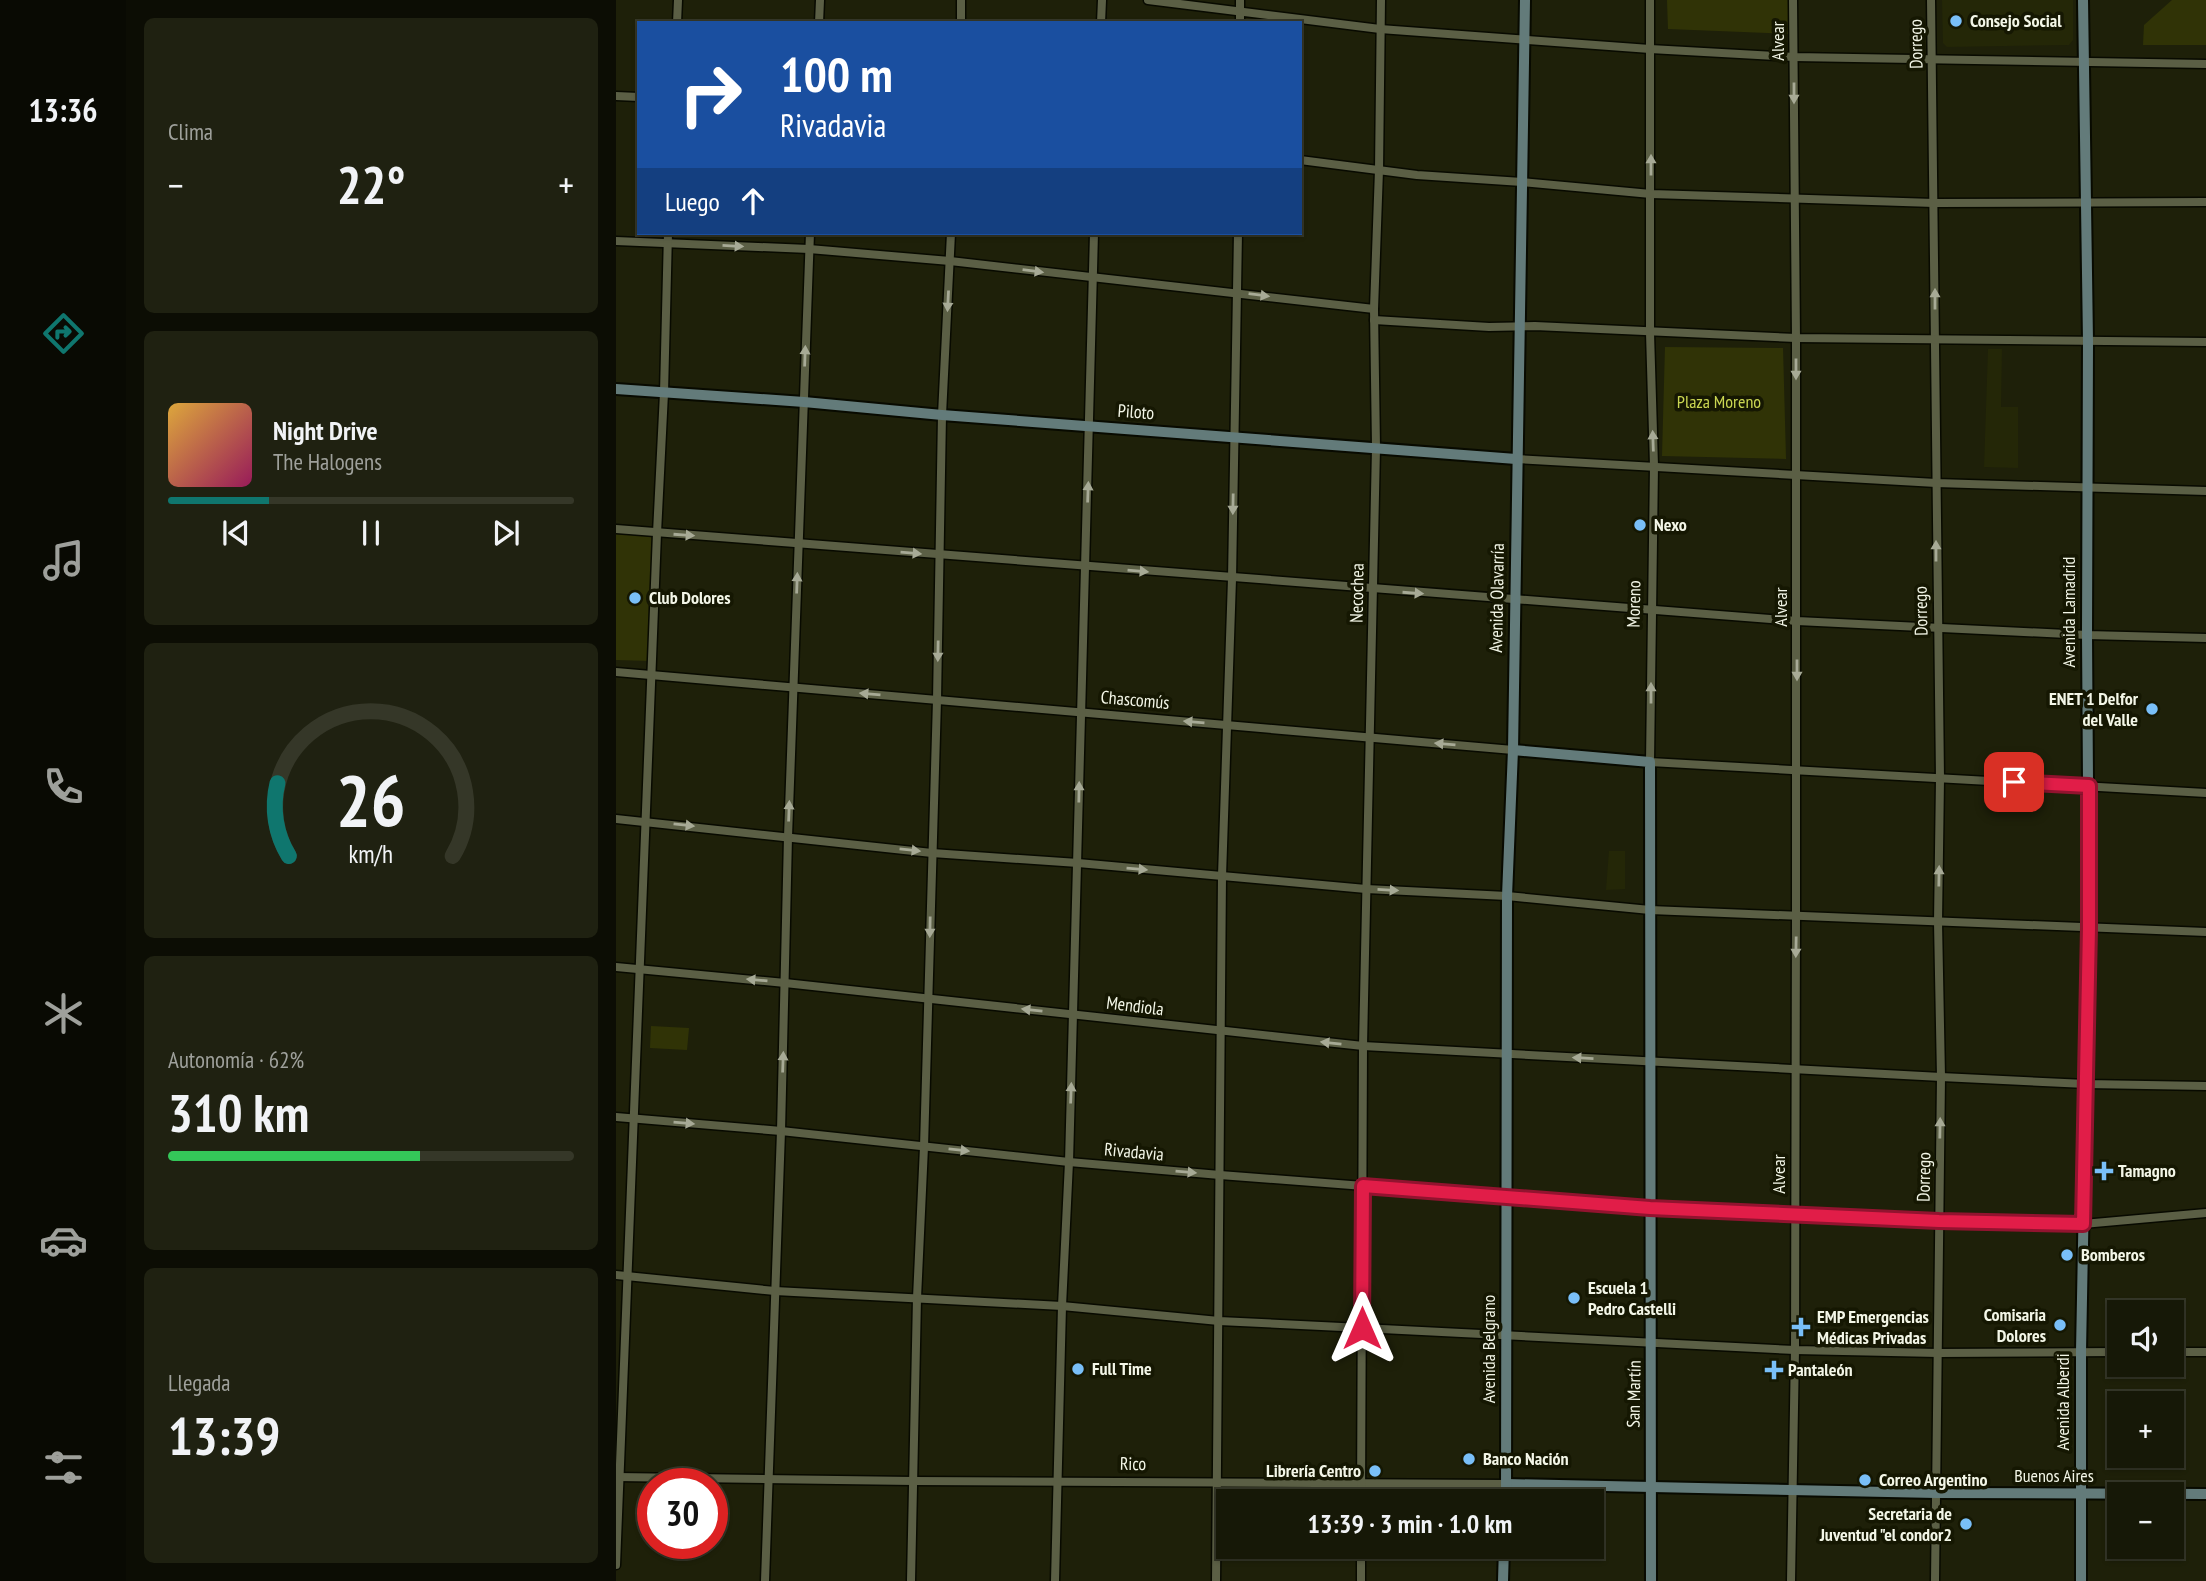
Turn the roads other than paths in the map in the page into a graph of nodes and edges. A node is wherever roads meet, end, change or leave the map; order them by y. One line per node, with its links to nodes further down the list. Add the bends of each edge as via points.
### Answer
1 (678, 0): 14 (street)
2 (820, 0): 15 (street)
3 (961, 0): 16 (street)
4 (1102, 0): 17 (street)
5 (1148, 0): 13 (street)
6 (1240, 0): 13 (street)
7 (1381, 0): 19 (street, Necochea)
8 (1525, 0): 20 (main road, Avenida Olavarría)
9 (1650, 0): 21 (street, Moreno)
10 (1793, 0): 22 (street, Alvear)
11 (1931, 0): 23 (street, Dorrego)
12 (2083, 0): 24 (main road, Avenida Lamadrid)
13 (1240, 10): 18 (street); 19 (street)
14 (677, 21)
15 (820, 21)
16 (961, 21)
17 (1101, 21)
18 (1240, 21)
19 (1380, 29): 20 (street); 29 (street, Necochea)
20 (1524, 39): 21 (street); 30 (main road, Avenida Olavarría)
21 (1650, 49): 22 (street); 31 (street, Moreno, one-way to 21)
22 (1794, 57): 23 (street); 32 (street, Alvear, one-way to 32)
23 (1932, 59): 24 (street); 35 (street, Dorrego)
24 (2083, 61): 25 (street); 33 (main road, Avenida Lamadrid)
25 (2206, 64)
26 (616, 96): 27 (street)
27 (637, 97)
28 (1302, 160): 29 (street)
29 (1379, 170): 30 (street); 47 (street, Necochea)
30 (1522, 182): 31 (street); 49 (main road, Avenida Olavarría)
31 (1651, 194): 32 (street); 50 (street, Moreno)
32 (1794, 200): 35 (street); 51 (street, Alvear)
33 (2085, 202): 34 (street); 35 (street); 53 (main road, Avenida Lamadrid)
34 (2206, 202)
35 (1934, 203): 52 (street, Dorrego, one-way to 35)
36 (668, 235): 42 (street)
37 (810, 235): 43 (street)
38 (951, 235): 44 (street)
39 (1094, 235): 45 (street)
40 (1238, 235): 46 (street)
41 (616, 241): 42 (street)
42 (667, 243): 43 (street, one-way to 43); 56 (street)
43 (809, 249): 44 (street); 57 (street, one-way to 43)
44 (950, 261): 45 (street, one-way to 45); 58 (street, one-way to 58)
45 (1093, 278): 46 (street); 59 (street)
46 (1237, 293): 47 (street, one-way to 47); 60 (street)
47 (1374, 309): 48 (street, Necochea)
48 (1374, 320): 49 (street); 61 (street, Necochea)
49 (1520, 328): 50 (street); 62 (main road, Avenida Olavarría)
50 (1650, 332): 51 (street); 63 (street, Moreno, one-way to 50)
51 (1797, 338): 52 (street); 64 (street, Alvear, one-way to 64)
52 (1935, 339): 53 (street); 65 (street, Dorrego)
53 (2088, 341): 54 (street); 66 (main road, Avenida Lamadrid)
54 (2206, 342)
55 (616, 389): 56 (main road, Piloto)
56 (664, 393): 57 (main road, Piloto); 69 (street)
57 (804, 401): 58 (main road, Piloto); 70 (street)
58 (942, 415): 59 (main road, Piloto); 71 (street)
59 (1090, 426): 60 (main road, Piloto); 72 (street, one-way to 59)
60 (1233, 436): 61 (main road, Piloto); 73 (street, one-way to 73)
61 (1376, 448): 62 (main road, Piloto); 74 (street, Necochea)
62 (1516, 459): 63 (street, Piloto); 75 (main road, Avenida Olavarría)
63 (1654, 466): 64 (street, Piloto); 76 (street, Moreno)
64 (1796, 474): 65 (street, Piloto); 77 (street, Alvear)
65 (1936, 483): 66 (street, Piloto); 78 (street, Dorrego, one-way to 65)
66 (2087, 487): 67 (street, Piloto); 79 (main road, Avenida Lamadrid)
67 (2206, 491)
68 (616, 529): 69 (street)
69 (657, 533): 70 (street, one-way to 70); 82 (street)
70 (799, 543): 71 (street, one-way to 71); 83 (street, one-way to 70)
71 (939, 555): 72 (street); 84 (street, one-way to 84)
72 (1085, 567): 73 (street, one-way to 73); 85 (street)
73 (1232, 579): 74 (street); 86 (street)
74 (1373, 589): 75 (street, one-way to 75); 87 (street, Necochea)
75 (1514, 600): 76 (street); 88 (main road, Avenida Olavarría)
76 (1651, 610): 77 (street); 89 (street, Moreno, one-way to 76)
77 (1797, 621): 78 (street); 90 (street, Alvear, one-way to 90)
78 (1937, 628): 79 (street); 91 (street, Dorrego)
79 (2087, 635): 80 (street); 92 (main road, Avenida Lamadrid)
80 (2206, 638)
81 (616, 673): 82 (street, Chascomús)
82 (652, 675): 83 (street, Chascomús); 95 (street)
83 (793, 688): 84 (street, Chascomús, one-way to 83); 96 (street, one-way to 83)
84 (937, 700): 85 (street, Chascomús); 97 (street)
85 (1081, 713): 86 (street, Chascomús, one-way to 85); 98 (street, one-way to 85)
86 (1226, 724): 87 (street, Chascomús); 99 (street)
87 (1368, 737): 88 (street, Chascomús, one-way to 87); 100 (street, Necochea)
88 (1513, 750): 89 (main road, Chascomús); 101 (main road, Avenida Olavarría)
89 (1650, 762): 90 (street); 102 (main road, Moreno)
90 (1797, 771): 91 (street); 103 (street, Alvear)
91 (1940, 779): 92 (street); 104 (street, Dorrego, one-way to 91)
92 (2089, 786): 93 (street); 105 (main road, Avenida Lamadrid)
93 (2206, 793)
94 (616, 819): 95 (street)
95 (646, 821): 96 (street, one-way to 96); 108 (street)
96 (788, 837): 97 (street, one-way to 97); 109 (street)
97 (932, 853): 98 (street); 110 (street, one-way to 110)
98 (1078, 863): 99 (street, one-way to 99); 111 (street)
99 (1222, 876): 100 (street); 112 (street)
100 (1366, 889): 101 (street, one-way to 101); 113 (street, Necochea)
101 (1507, 896): 102 (street); 114 (main road, Avenida Olavarría)
102 (1650, 910): 103 (street); 115 (main road, Moreno)
103 (1797, 916): 104 (street); 116 (street, Alvear, one-way to 116)
104 (1938, 922): 105 (street); 117 (street, Dorrego)
105 (2089, 928): 106 (street); 118 (main road, Avenida Lamadrid)
106 (2206, 932)
107 (616, 967): 108 (street, Mendiola)
108 (640, 969): 109 (street, Mendiola, one-way to 108); 121 (street)
109 (785, 983): 110 (street, Mendiola); 122 (street, one-way to 109)
110 (928, 999): 111 (street, Mendiola, one-way to 110); 123 (street)
111 (1073, 1014): 112 (street, Mendiola); 124 (street, one-way to 111)
112 (1219, 1032): 113 (street, Mendiola, one-way to 112); 125 (street)
113 (1363, 1046): 114 (street, Mendiola); 126 (street, Necochea)
114 (1507, 1054): 115 (street, Mendiola, one-way to 114); 127 (main road, Avenida Olavarría)
115 (1651, 1061): 116 (street, Mendiola); 128 (main road, Moreno)
116 (1795, 1069): 117 (street, Mendiola); 130 (street, Alvear)
117 (1941, 1077): 118 (street, Mendiola); 131 (street, Dorrego, one-way to 117)
118 (2086, 1084): 119 (street, Mendiola); 132 (main road, Avenida Lamadrid)
119 (2206, 1086)
120 (616, 1116): 121 (street, Rivadavia)
121 (635, 1118): 122 (street, Rivadavia, one-way to 122); 134 (street)
122 (781, 1131): 123 (street, Rivadavia); 135 (street)
123 (924, 1147): 124 (street, Rivadavia, one-way to 124); 136 (street)
124 (1069, 1162): 125 (street, Rivadavia, one-way to 125); 137 (street)
125 (1220, 1175): 126 (street, Rivadavia); 138 (street)
126 (1363, 1186): 127 (street, Rivadavia); 139 (street, Necochea)
127 (1507, 1196): 128 (street, Rivadavia); 140 (main road, Avenida Belgrano)
128 (1650, 1208): 130 (street, Rivadavia); 141 (main road, San Martín)
129 (2206, 1213): 132 (street, Rivadavia)
130 (1795, 1215): 131 (street, Rivadavia); 142 (street, Alvear)
131 (1939, 1221): 132 (street, Rivadavia); 147 (street, Dorrego)
132 (2083, 1224): 143 (main road, Avenida Alberdi)
133 (616, 1275): 134 (street)
134 (628, 1276): 135 (street); 148 (street)
135 (775, 1292): 136 (street); 149 (street)
136 (917, 1298): 137 (street); 150 (street)
137 (1062, 1306): 138 (street); 151 (street)
138 (1219, 1321): 139 (street); 152 (street)
139 (1362, 1328): 140 (street); 153 (street, Necochea)
140 (1507, 1335): 141 (street); 154 (main road, Avenida Belgrano)
141 (1652, 1343): 142 (street); 157 (main road, San Martín)
142 (1795, 1350): 147 (street); 158 (street, Alvear)
143 (2081, 1352): 144 (street); 147 (street); 160 (main road, Avenida Alberdi)
144 (2107, 1352)
145 (2184, 1352): 146 (street)
146 (2206, 1352)
147 (1938, 1353): 159 (street, Dorrego)
148 (618, 1477): 149 (street, Rico); 164 (street)
149 (769, 1480): 150 (street, Rico); 165 (street)
150 (913, 1481): 151 (street, Rico); 166 (street)
151 (1058, 1481): 152 (street, Rico); 167 (street)
152 (1217, 1482): 153 (street, Rico); 168 (street)
153 (1361, 1483): 154 (street, Rico); 155 (street, Necochea)
154 (1507, 1484): 156 (main road, Avenida Belgrano); 157 (main road, Rico)
155 (1361, 1489)
156 (1507, 1489)
157 (1650, 1489): 158 (main road, Buenos Aires); 171 (main road, San Martín)
158 (1792, 1489): 159 (main road, Buenos Aires); 172 (street, Alvear)
159 (1937, 1493): 160 (main road, Buenos Aires); 173 (street, Dorrego)
160 (2081, 1493): 161 (main road, Buenos Aires); 174 (main road, Avenida Alberdi)
161 (2206, 1494)
162 (1361, 1559): 169 (street)
163 (1504, 1559): 170 (main road)
164 (616, 1565)
165 (765, 1581)
166 (911, 1581)
167 (1055, 1581)
168 (1216, 1581)
169 (1361, 1581)
170 (1503, 1581)
171 (1651, 1581)
172 (1791, 1581)
173 (1934, 1581)
174 (2081, 1581)

